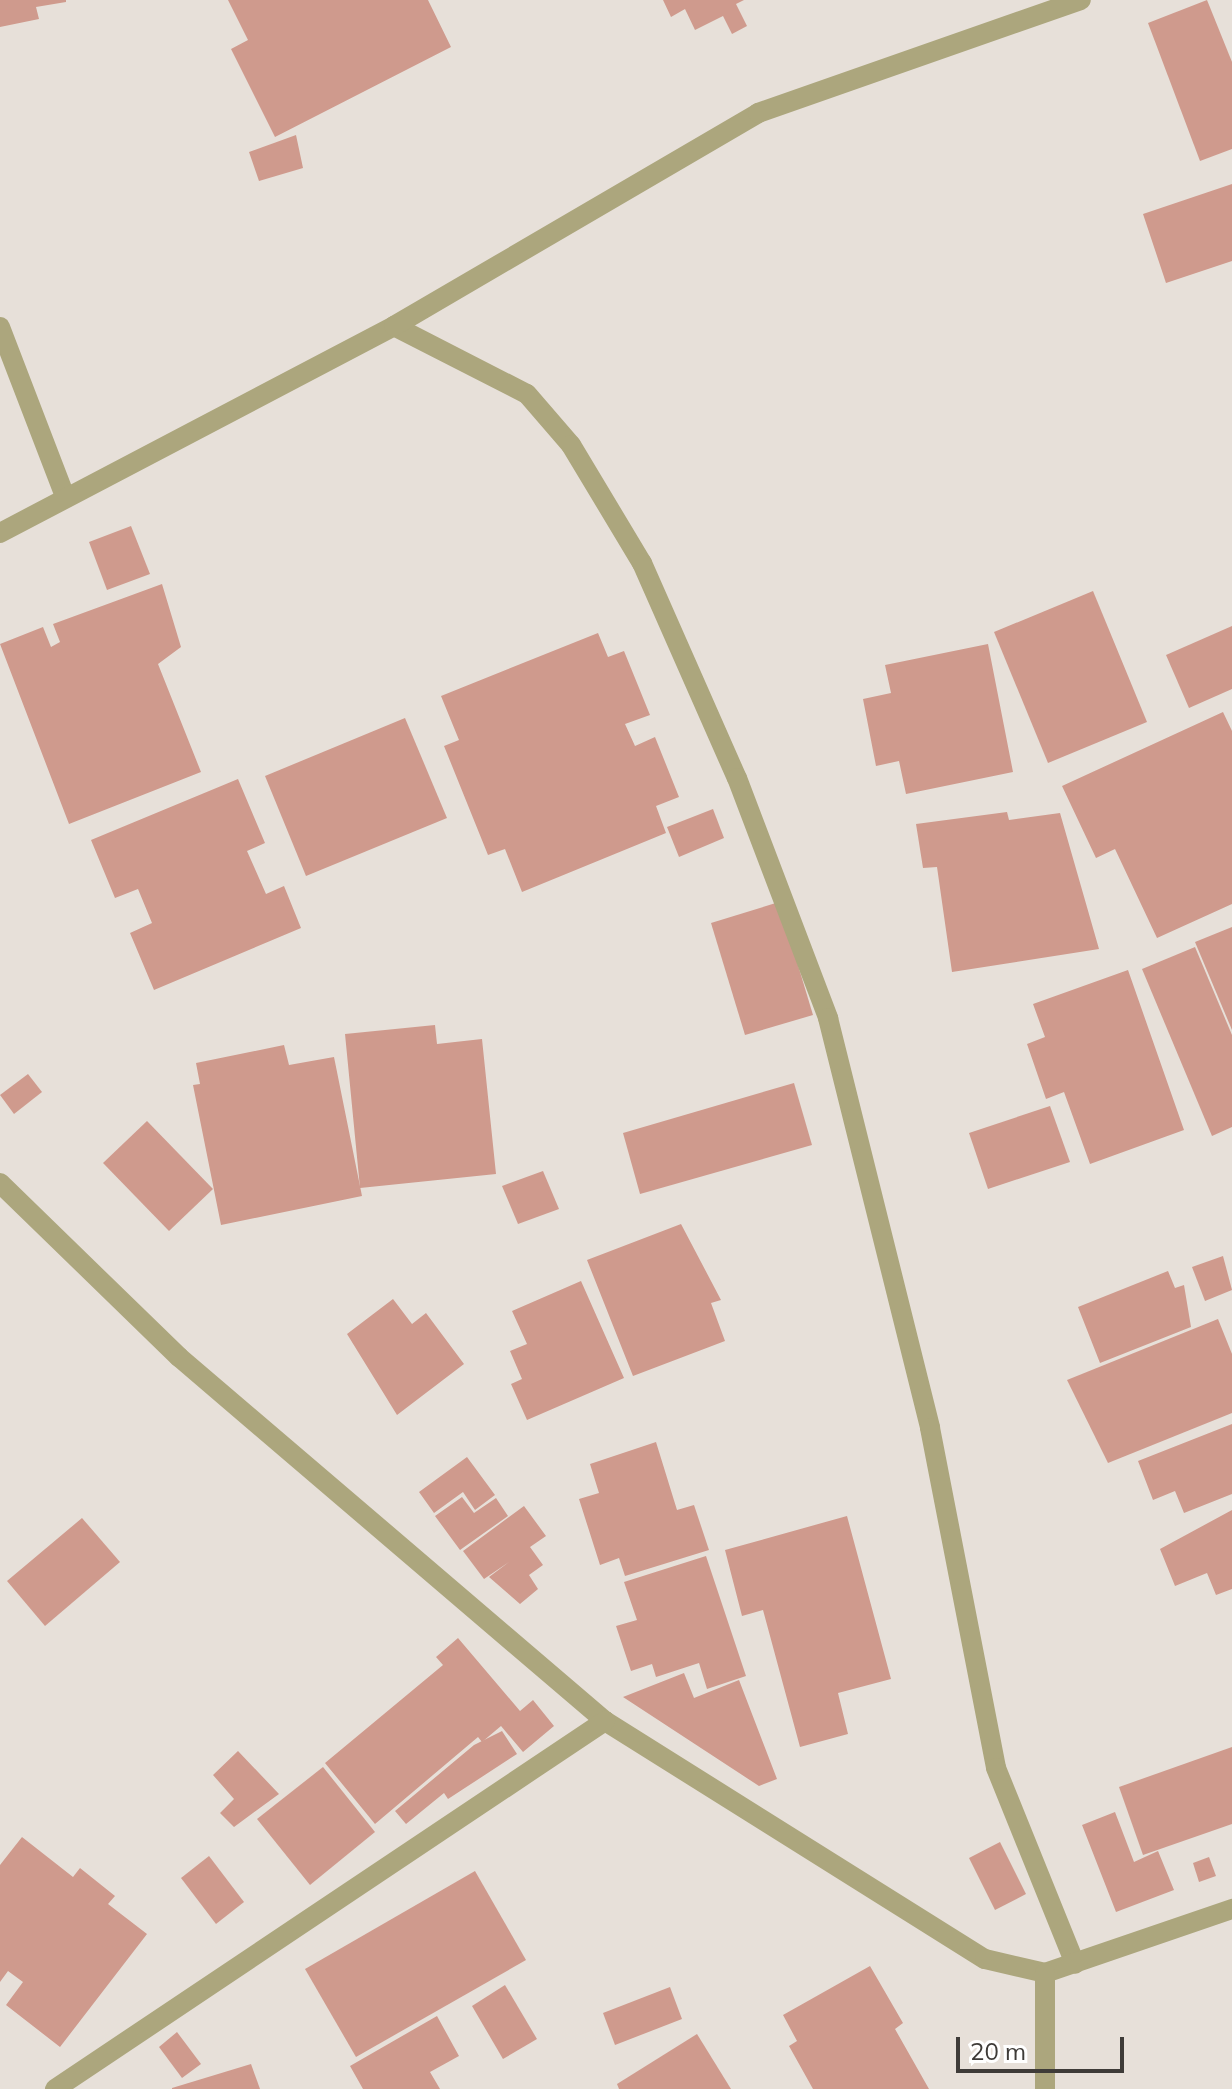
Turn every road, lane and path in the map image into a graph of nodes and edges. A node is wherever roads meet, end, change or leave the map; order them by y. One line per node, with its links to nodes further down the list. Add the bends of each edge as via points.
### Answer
1 (1081, 0): 2 (street, via 758,113)
2 (394, 326): 4 (street); 9 (street, via 527,394 571,445 642,563 737,778 828,1018 930,1428 996,1768)
3 (0, 327): 4 (street)
4 (65, 496): 5 (street)
5 (0, 533)
6 (0, 1183): 7 (street, via 179,1357)
7 (605, 1721): 10 (street, via 985,1959); 11 (street)
8 (1232, 1909): 9 (street)
9 (1075, 1964): 10 (street)
10 (1045, 1973): 12 (street)
11 (55, 2089)
12 (1045, 2089)

